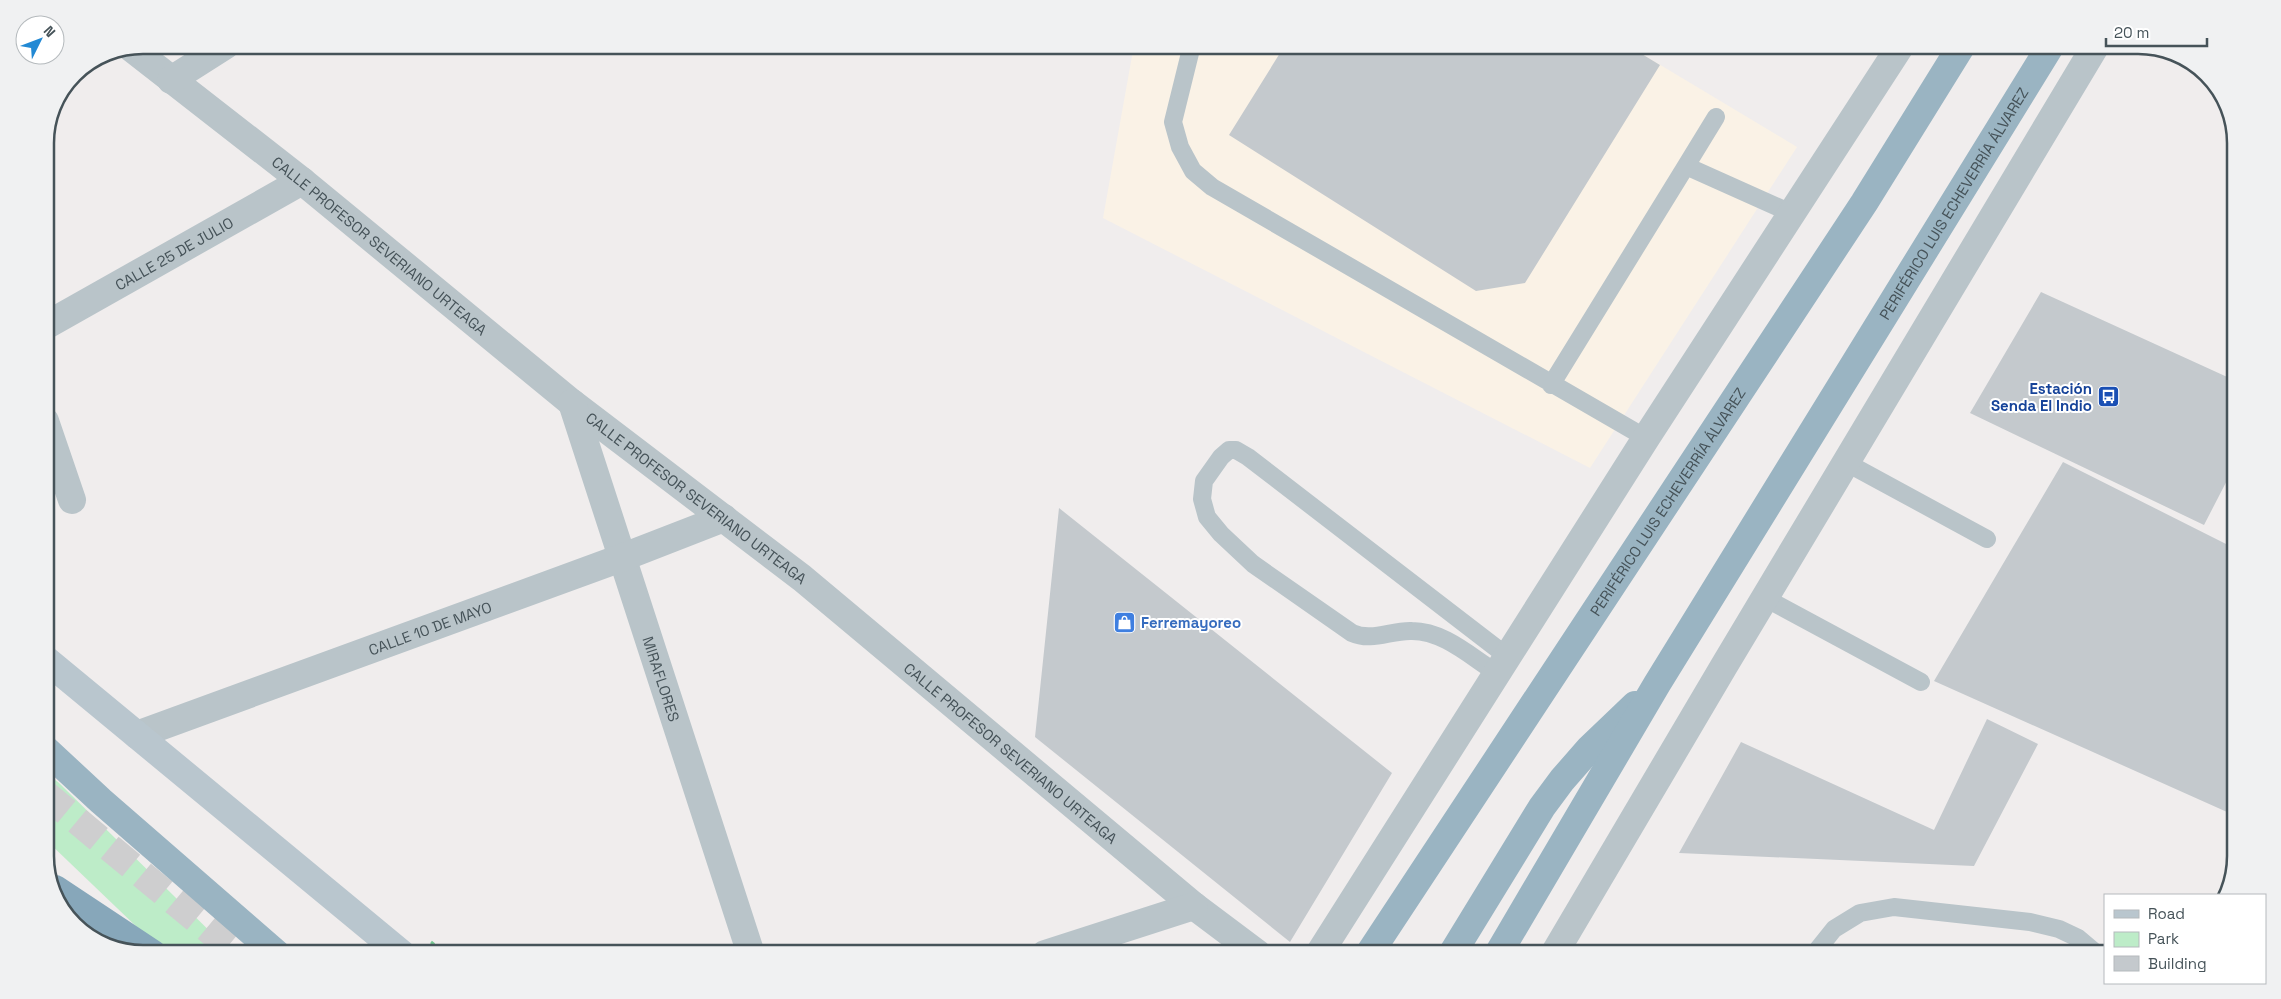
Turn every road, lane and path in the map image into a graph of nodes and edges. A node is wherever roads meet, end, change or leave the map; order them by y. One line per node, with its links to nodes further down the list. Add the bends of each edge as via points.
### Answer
1 (138, 54): 8 (street, CALLE PROFESOR SEVERIANO URTEAGA)
2 (212, 54): 8 (street)
3 (1190, 54): 14 (lane, via 1173,122 1180,147 1193,171 1212,187)
4 (1895, 54): 12 (street)
5 (1956, 54): 39 (highway, PERIFÉRICO LUIS ECHEVERRÍA ÁLVAREZ, via 1864,202)
6 (2045, 54): 27 (highway, PERIFÉRICO LUIS ECHEVERRÍA ÁLVAREZ)
7 (2091, 54): 18 (street)
8 (171, 80): 11 (street, CALLE PROFESOR SEVERIANO URTEAGA)
9 (1716, 117): 10 (lane)
10 (1686, 166): 12 (lane); 14 (lane)
11 (302, 181): 13 (street, CALLE 25 DE JULIO); 15 (street, CALLE PROFESOR SEVERIANO URTEAGA)
12 (1791, 213): 16 (street)
13 (54, 321)
14 (1551, 385): 16 (lane)
15 (572, 403): 20 (street, CALLE PROFESOR SEVERIANO URTEAGA); 22 (street, MIRAFLORES)
16 (1646, 438): 24 (street)
17 (54, 448): 19 (street)
18 (1847, 463): 21 (lane); 23 (street)
19 (72, 500)
20 (724, 518): 22 (street, CALLE 10 DE MAYO); 31 (street, CALLE PROFESOR SEVERIANO URTEAGA, via 802,578)
21 (1987, 539)
22 (621, 558): 28 (street, CALLE 10 DE MAYO); 35 (street, MIRAFLORES)
23 (1765, 598): 26 (lane); 42 (street)
24 (1502, 665): 24 (lane, via 1248,457 1236,450 1229,450 1220,457 1204,481 1202,499 1206,517 1254,564 1360,636 1411,631 1429,633); 38 (street)
25 (54, 667): 28 (main road)
26 (1921, 682)
27 (1657, 684): 40 (highway, via 1590,748 1562,780); 41 (highway, PERIFÉRICO LUIS ECHEVERRÍA ÁLVAREZ)
28 (136, 735): 34 (main road)
29 (54, 757): 33 (highway)
30 (62, 894): 32 (highway)
31 (1194, 906): 36 (street); 37 (street, CALLE PROFESOR SEVERIANO URTEAGA)
32 (139, 945)
33 (267, 945)
34 (391, 945)
35 (748, 945)
36 (1073, 945)
37 (1246, 945)
38 (1325, 945)
39 (1375, 945)
40 (1458, 945)
41 (1503, 945)
42 (1559, 945)
43 (1821, 945): 44 (lane, via 1834,929 1860,913 1894,907 2030,922 2059,928)
44 (2086, 945)

